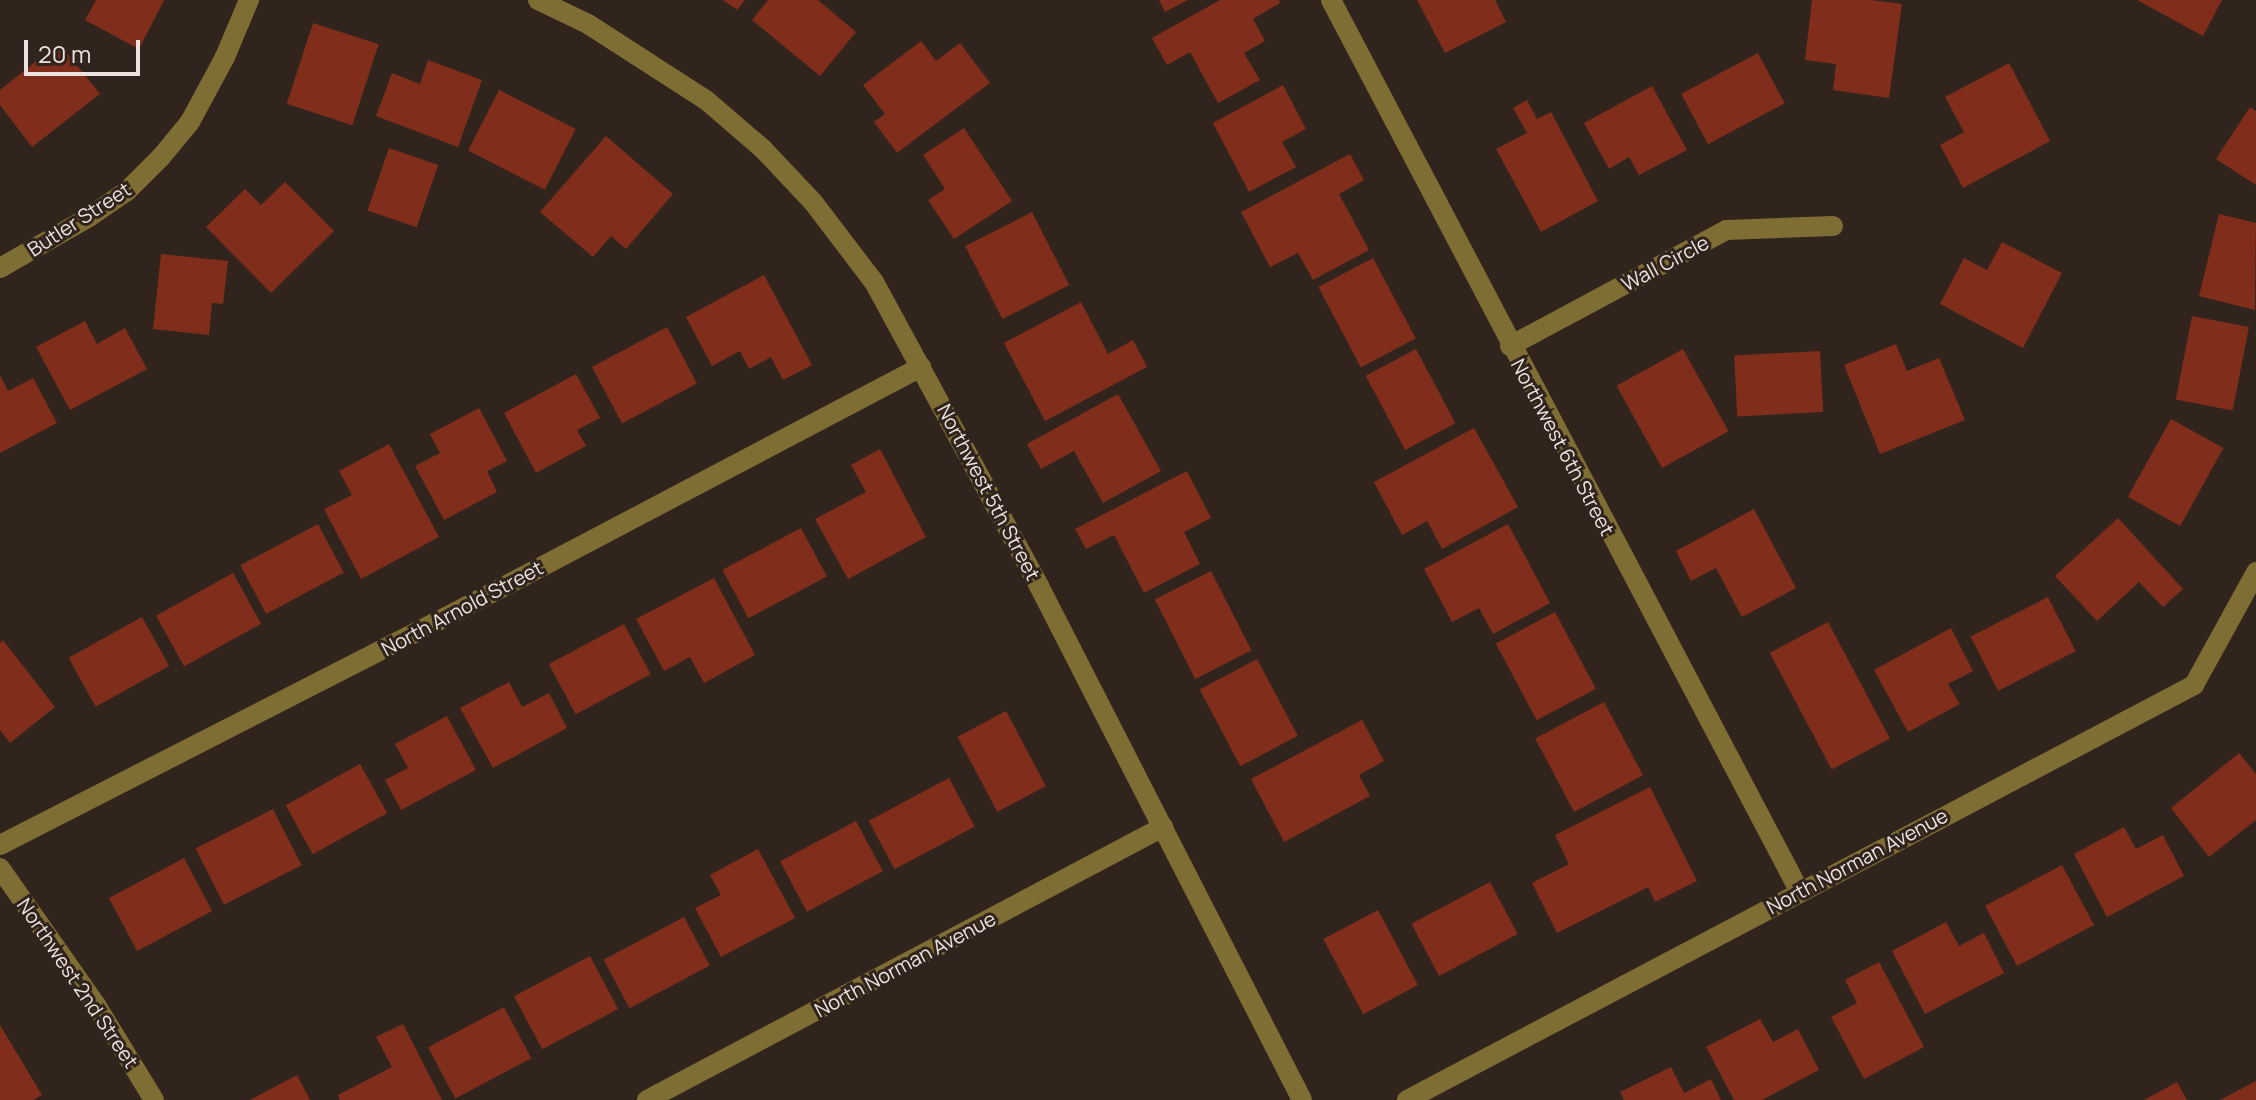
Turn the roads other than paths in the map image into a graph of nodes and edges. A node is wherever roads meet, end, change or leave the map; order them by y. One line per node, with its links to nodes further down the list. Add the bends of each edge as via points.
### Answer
1 (249, 0): 5 (street, Butler Street, via 190,122 161,157 127,191)
2 (538, 0): 7 (street, Northwest 5th Street, via 652,62 763,149 813,202 874,282)
3 (1331, 0): 6 (street, Northwest 6th Street)
4 (1833, 226): 6 (street, Wall Circle, via 1726,230)
5 (0, 268)
6 (1510, 346): 12 (street, Northwest 6th Street)
7 (921, 367): 9 (street, Northwest 5th Street); 10 (street, North Arnold Street)
8 (2256, 572): 12 (street, North Norman Avenue, via 2194,685)
9 (1163, 827): 14 (street, North Norman Avenue); 15 (street, Northwest 5th Street)
10 (0, 845)
11 (0, 868): 13 (street, Northwest 2nd Street, via 96,1005)
12 (1800, 892): 16 (street, North Norman Avenue)
13 (154, 1100)
14 (647, 1100)
15 (1302, 1100)
16 (1407, 1100)

